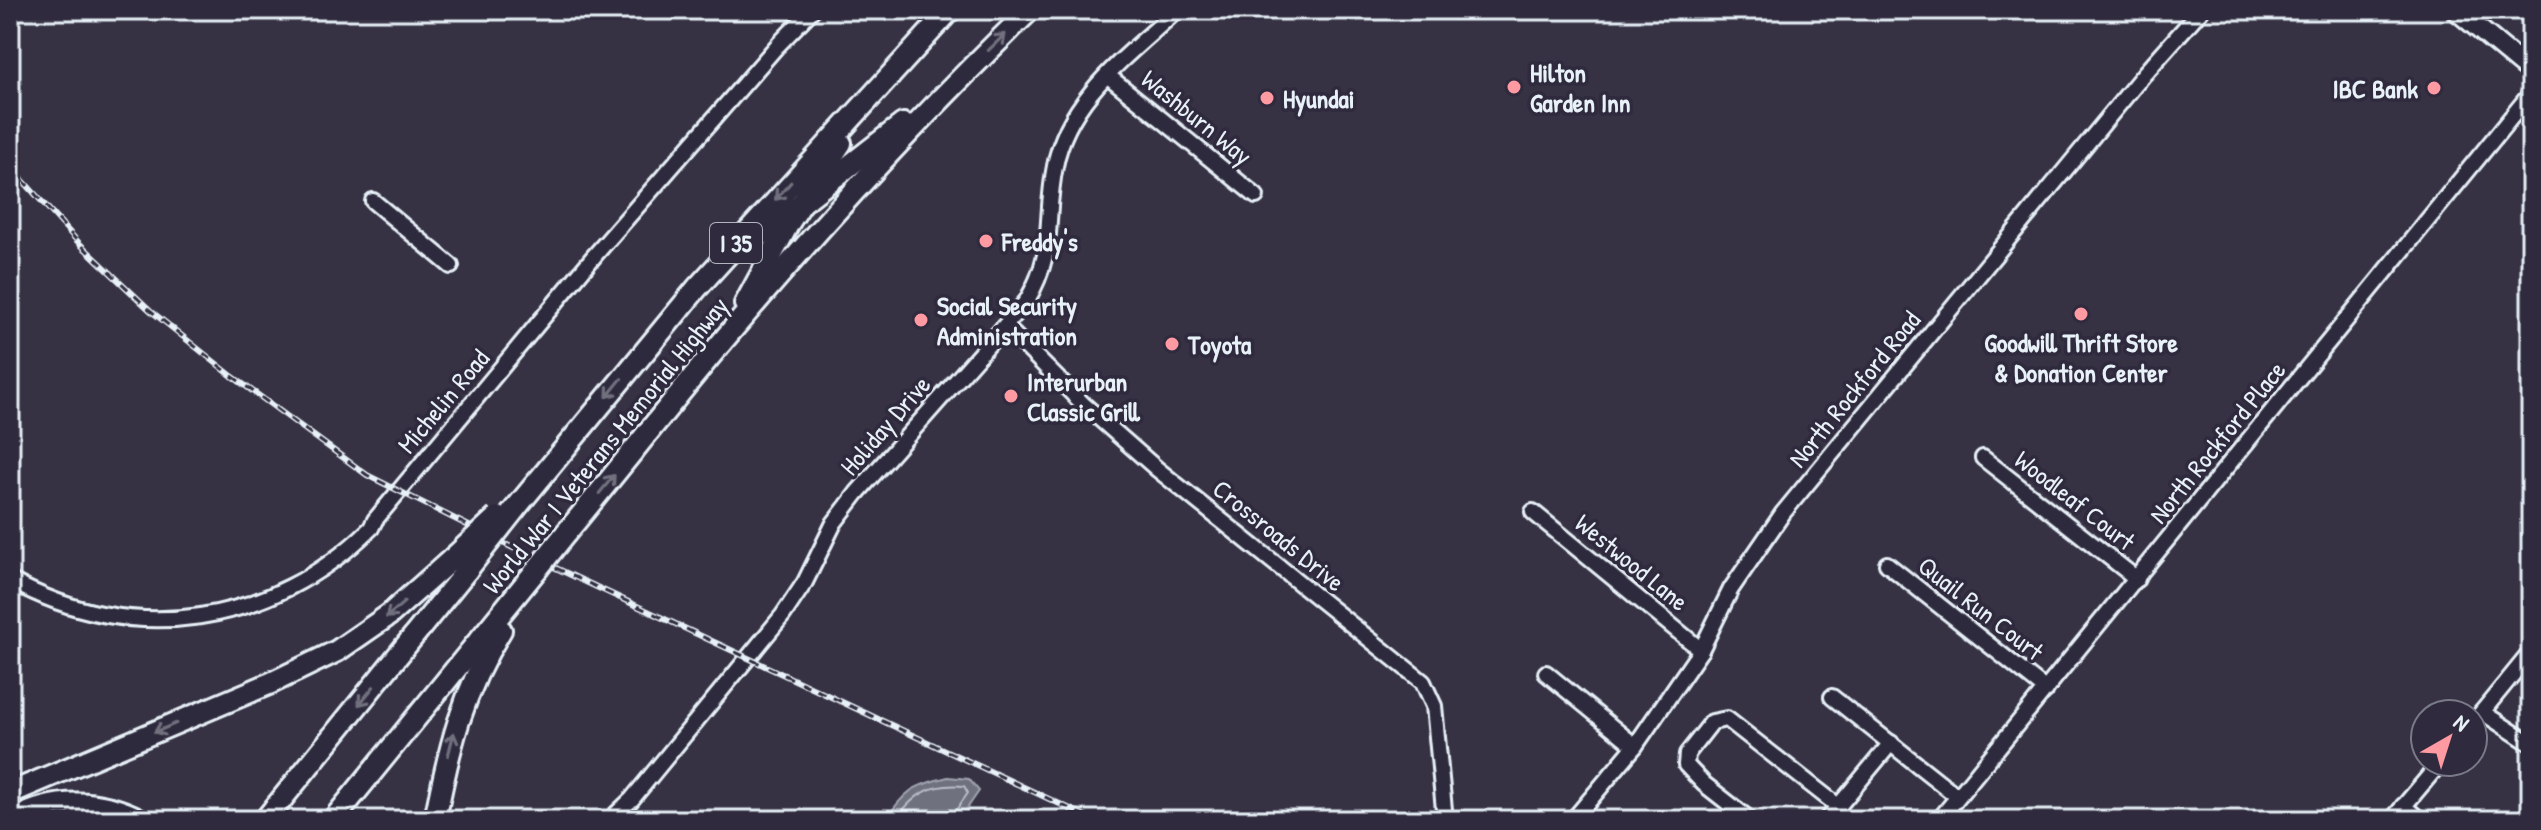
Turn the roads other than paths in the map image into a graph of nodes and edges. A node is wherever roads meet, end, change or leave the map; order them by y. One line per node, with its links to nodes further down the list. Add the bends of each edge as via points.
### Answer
1 (812, 10): 24 (street, Michelin Road, via 595,255 371,528 306,580 220,613 142,620 85,612)
2 (950, 10): 7 (highway, World War I Veterans Memorial Highway / I 35)
3 (1030, 10): 8 (highway, World War I Veterans Memorial Highway / I 35, one-way to 3)
4 (1177, 10): 10 (street, Holiday Drive)
5 (2201, 10): 26 (street, North Rockford Road, via 1783,513 1731,589)
6 (2456, 10): 9 (main road)
7 (918, 45): 14 (highway, via 860,116); 16 (highway, World War I Veterans Memorial Highway / I 35, one-way to 16)
8 (975, 63): 14 (highway); 18 (highway, World War I Veterans Memorial Highway / I 35)
9 (2531, 72)
10 (1107, 75): 12 (street, Washburn Way); 17 (street, Holiday Drive, via 1073,115 1063,136 1053,178 1045,263 1026,302)
11 (2531, 93): 23 (street, North Rockford Place)
12 (1256, 196)
13 (373, 201): 15 (street)
14 (802, 203): 16 (highway); 18 (highway)
15 (451, 266)
16 (697, 288): 21 (highway, World War I Veterans Memorial Highway / I 35, one-way to 21, bridge, via 533,487)
17 (1005, 326): 46 (street, Holiday Drive, via 857,493 834,523 783,615); 47 (street, Crossroads Drive, via 1157,469 1423,682 1434,706)
18 (730, 333): 25 (highway, World War I Veterans Memorial Highway / I 35, one-way to 18, bridge)
19 (1983, 458): 23 (street, Woodleaf Court)
20 (1533, 512): 26 (street, Westwood Lane)
21 (460, 564): 37 (highway, one-way to 37, via 337,651); 43 (highway, World War I Veterans Memorial Highway / I 35, one-way to 43)
22 (1887, 564): 29 (street, Quail Run Court)
23 (2137, 579): 29 (street, North Rockford Place)
24 (10, 580)
25 (521, 593): 44 (highway, World War I Veterans Memorial Highway / I 35); 45 (highway, one-way to 25, via 467,694)
26 (1701, 650): 35 (street, North Rockford Road)
27 (2531, 652): 31 (street)
28 (1546, 673): 35 (street)
29 (2046, 690): 38 (street, North Rockford Place)
30 (1832, 697): 33 (street)
31 (2489, 704)
32 (2489, 723): 34 (street)
33 (1891, 743): 38 (street); 39 (street)
34 (2531, 744)
35 (1635, 746): 48 (street, North Rockford Road)
36 (2427, 778): 40 (street)
37 (10, 793)
38 (1957, 796): 51 (street, North Rockford Place)
39 (1838, 806): 49 (street, via 1727,719 1712,722 1687,754 1686,765); 50 (street)
40 (2403, 806): 52 (street); 53 (street)
41 (14, 820): 42 (highway, via 37,809 72,804 113,808)
42 (141, 820)
43 (265, 820)
44 (333, 820)
45 (435, 820)
46 (610, 820)
47 (1445, 820)
48 (1573, 820)
49 (1750, 820)
50 (1827, 820)
51 (1939, 820)
52 (2392, 820)
53 (2420, 820)

